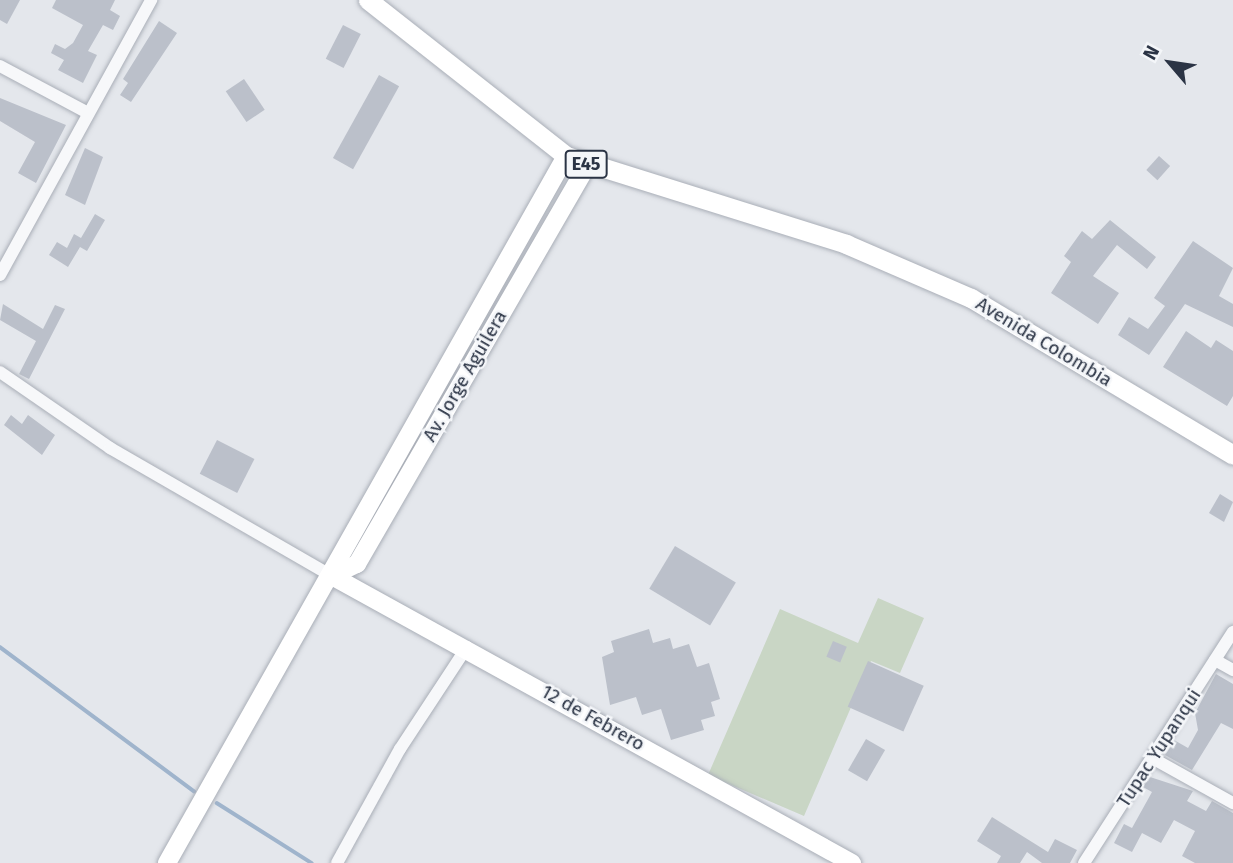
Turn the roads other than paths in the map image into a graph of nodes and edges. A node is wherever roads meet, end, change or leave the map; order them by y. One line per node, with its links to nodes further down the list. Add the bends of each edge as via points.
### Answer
1 (151, 0): 4 (street)
2 (368, 0): 5 (main road, E45)
3 (0, 66): 4 (street)
4 (86, 112): 7 (street)
5 (566, 156): 6 (main road, E45); 10 (street, Av. Jorge Aguilera, via 339,553)
6 (588, 164): 9 (main road, Avenida Colombia / E45, via 846,244 971,298); 10 (street, Av. Jorge Aguilera, via 357,564)
7 (0, 275)
8 (0, 372): 10 (street, via 110,448)
9 (1233, 455)
10 (332, 576): 12 (street, 12 de Febrero); 18 (street, Av. Jorge Aguilera)
11 (1233, 632): 13 (street, Tupac Yupanqui)
12 (467, 648): 19 (street, via 400,749); 20 (street, 12 de Febrero)
13 (1215, 660): 14 (street); 15 (street, Tupac Yupanqui)
14 (1233, 670)
15 (1152, 758): 16 (street); 17 (street, Tupac Yupanqui)
16 (1233, 803)
17 (1087, 862)
18 (167, 863)
19 (337, 863)
20 (852, 863)

